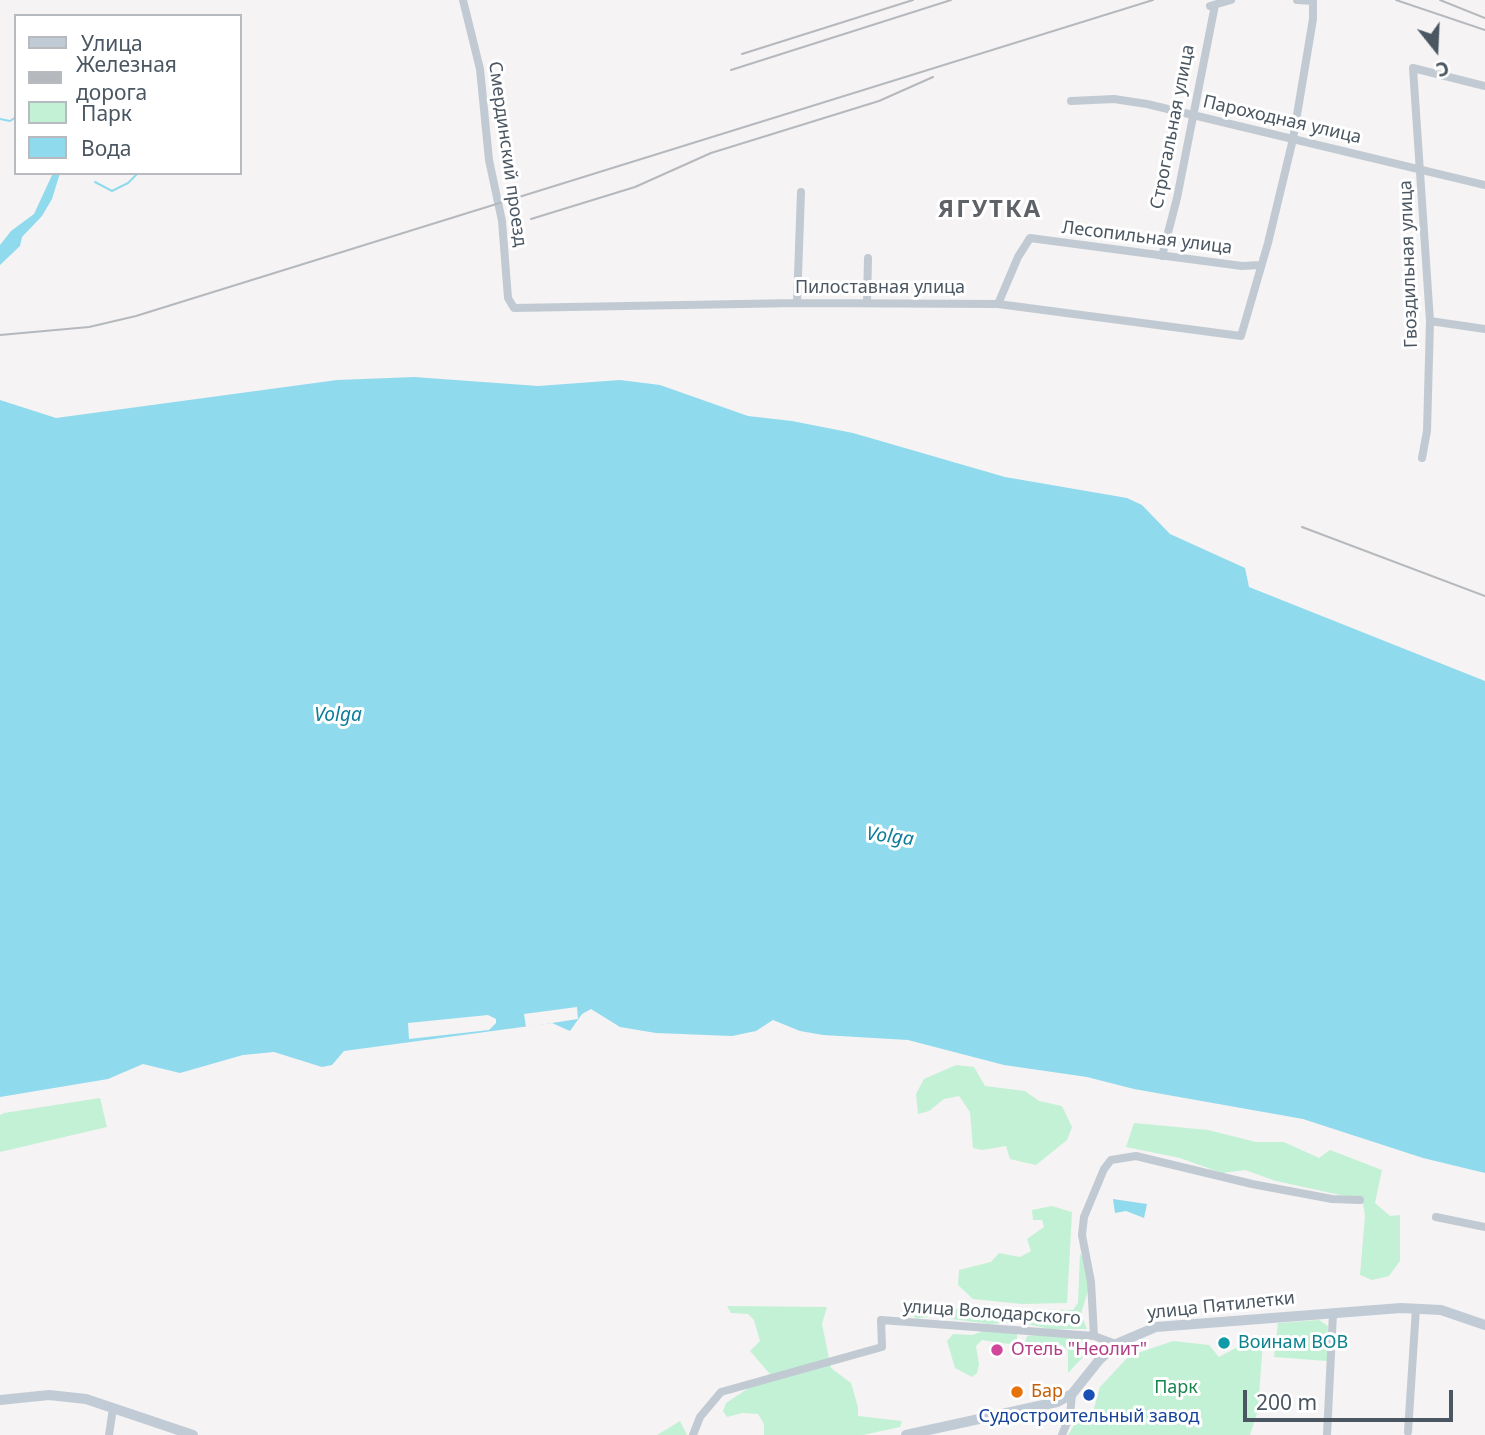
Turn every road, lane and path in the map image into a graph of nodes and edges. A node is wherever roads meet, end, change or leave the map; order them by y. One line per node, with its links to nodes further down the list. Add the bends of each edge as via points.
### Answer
1 (463, 0): 18 (street, Смердинский проезд, via 481,69 508,298)
2 (1231, 0): 7 (street, Строгальная улица, via 1212,6)
3 (1297, 0): 4 (street)
4 (1313, 0): 8 (street)
5 (1485, 86): 9 (street, Гвоздильная улица, via 1413,68)
6 (1071, 101): 7 (street, Пароходная улица, via 1129,100)
7 (1191, 115): 8 (street, Пароходная улица); 12 (street, Строгальная улица)
8 (1293, 139): 9 (street, Пароходная улица); 14 (street)
9 (1421, 170): 10 (street, Пароходная улица); 19 (street, Гвоздильная улица)
10 (1485, 185)
11 (801, 192): 15 (street)
12 (1162, 256): 14 (street, Лесопильная улица); 17 (street, Лесопильная улица, via 1030,239)
13 (868, 258): 16 (street)
14 (1260, 265): 17 (street, Пилоставная улица, via 1241,336)
15 (797, 303): 16 (street, Пилоставная улица); 18 (street, Пилоставная улица)
16 (867, 303): 17 (street, Пилоставная улица)
17 (998, 304)
18 (517, 309)
19 (1430, 321): 20 (street); 21 (street, Гвоздильная улица)
20 (1485, 329)
21 (1422, 458)
22 (1360, 1200): 28 (street, via 1265,1187 1136,1156 1111,1160 1084,1217 1082,1235)
23 (1436, 1217): 24 (street)
24 (1485, 1227)
25 (1416, 1308): 26 (main road, улица Пятилетки); 27 (main road, улица Пятилетки, via 1452,1313); 33 (street)
26 (1333, 1313): 29 (main road, улица Пятилетки, via 1156,1327); 39 (street)
27 (1485, 1325)
28 (1094, 1336): 29 (street); 36 (street, улица Володарского, via 881,1320 881,1347 721,1392)
29 (1116, 1344): 30 (main road, улица Пятилетки)
30 (1072, 1394): 37 (main road, via 1047,1405); 38 (street)
31 (0, 1400): 32 (main road, via 61,1396)
32 (113, 1408): 34 (street); 35 (main road)
33 (1409, 1432)
34 (109, 1435)
35 (193, 1435)
36 (693, 1435)
37 (906, 1435)
38 (1062, 1435)
39 (1327, 1435)

